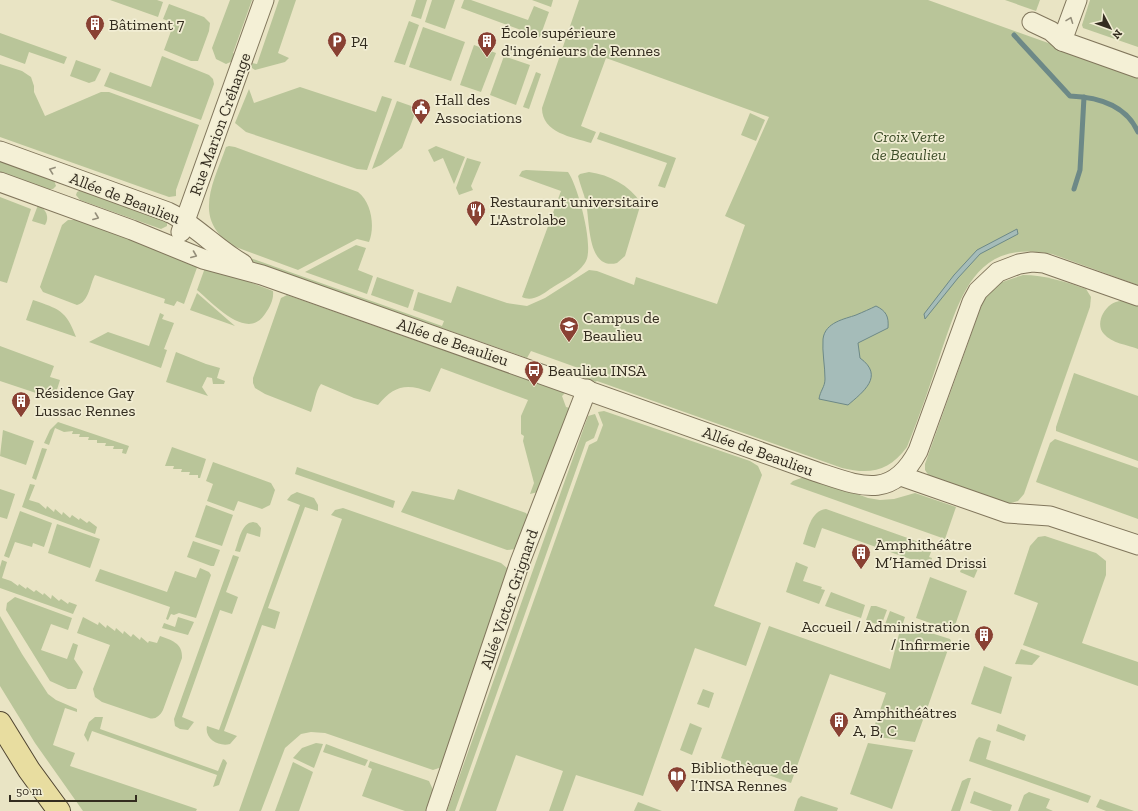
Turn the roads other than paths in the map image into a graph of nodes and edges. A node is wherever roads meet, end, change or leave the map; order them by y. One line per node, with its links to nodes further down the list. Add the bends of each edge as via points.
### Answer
1 (264, 0): 8 (street, Rue Marion Créhange)
2 (1077, 0): 4 (street, one-way to 2)
3 (1032, 22): 4 (street, via 1051,31)
4 (1062, 41): 5 (street)
5 (1138, 68)
6 (0, 151): 8 (street, Allée de Beaulieu, one-way to 6)
7 (0, 182): 9 (street, Allée de Beaulieu, one-way to 9)
8 (185, 220): 9 (street, Rue Marion Créhange); 10 (street, Allée de Beaulieu, via 231,258)
9 (175, 247): 10 (street, Allée de Beaulieu, one-way to 10, via 228,267)
10 (262, 275): 12 (street, Allée de Beaulieu)
11 (1138, 296): 13 (street, Allée de Beaulieu, via 1044,263 1019,264 998,272 978,291 972,302 918,451 911,465)
12 (587, 390): 13 (street, Allée de Beaulieu, via 849,482 873,486); 17 (street, Allée Victor Grignard, via 520,562)
13 (901, 476): 14 (street, via 1007,513 1050,516)
14 (1138, 545)
15 (0, 723): 16 (main road, via 29,770)
16 (59, 811)
17 (436, 811)

